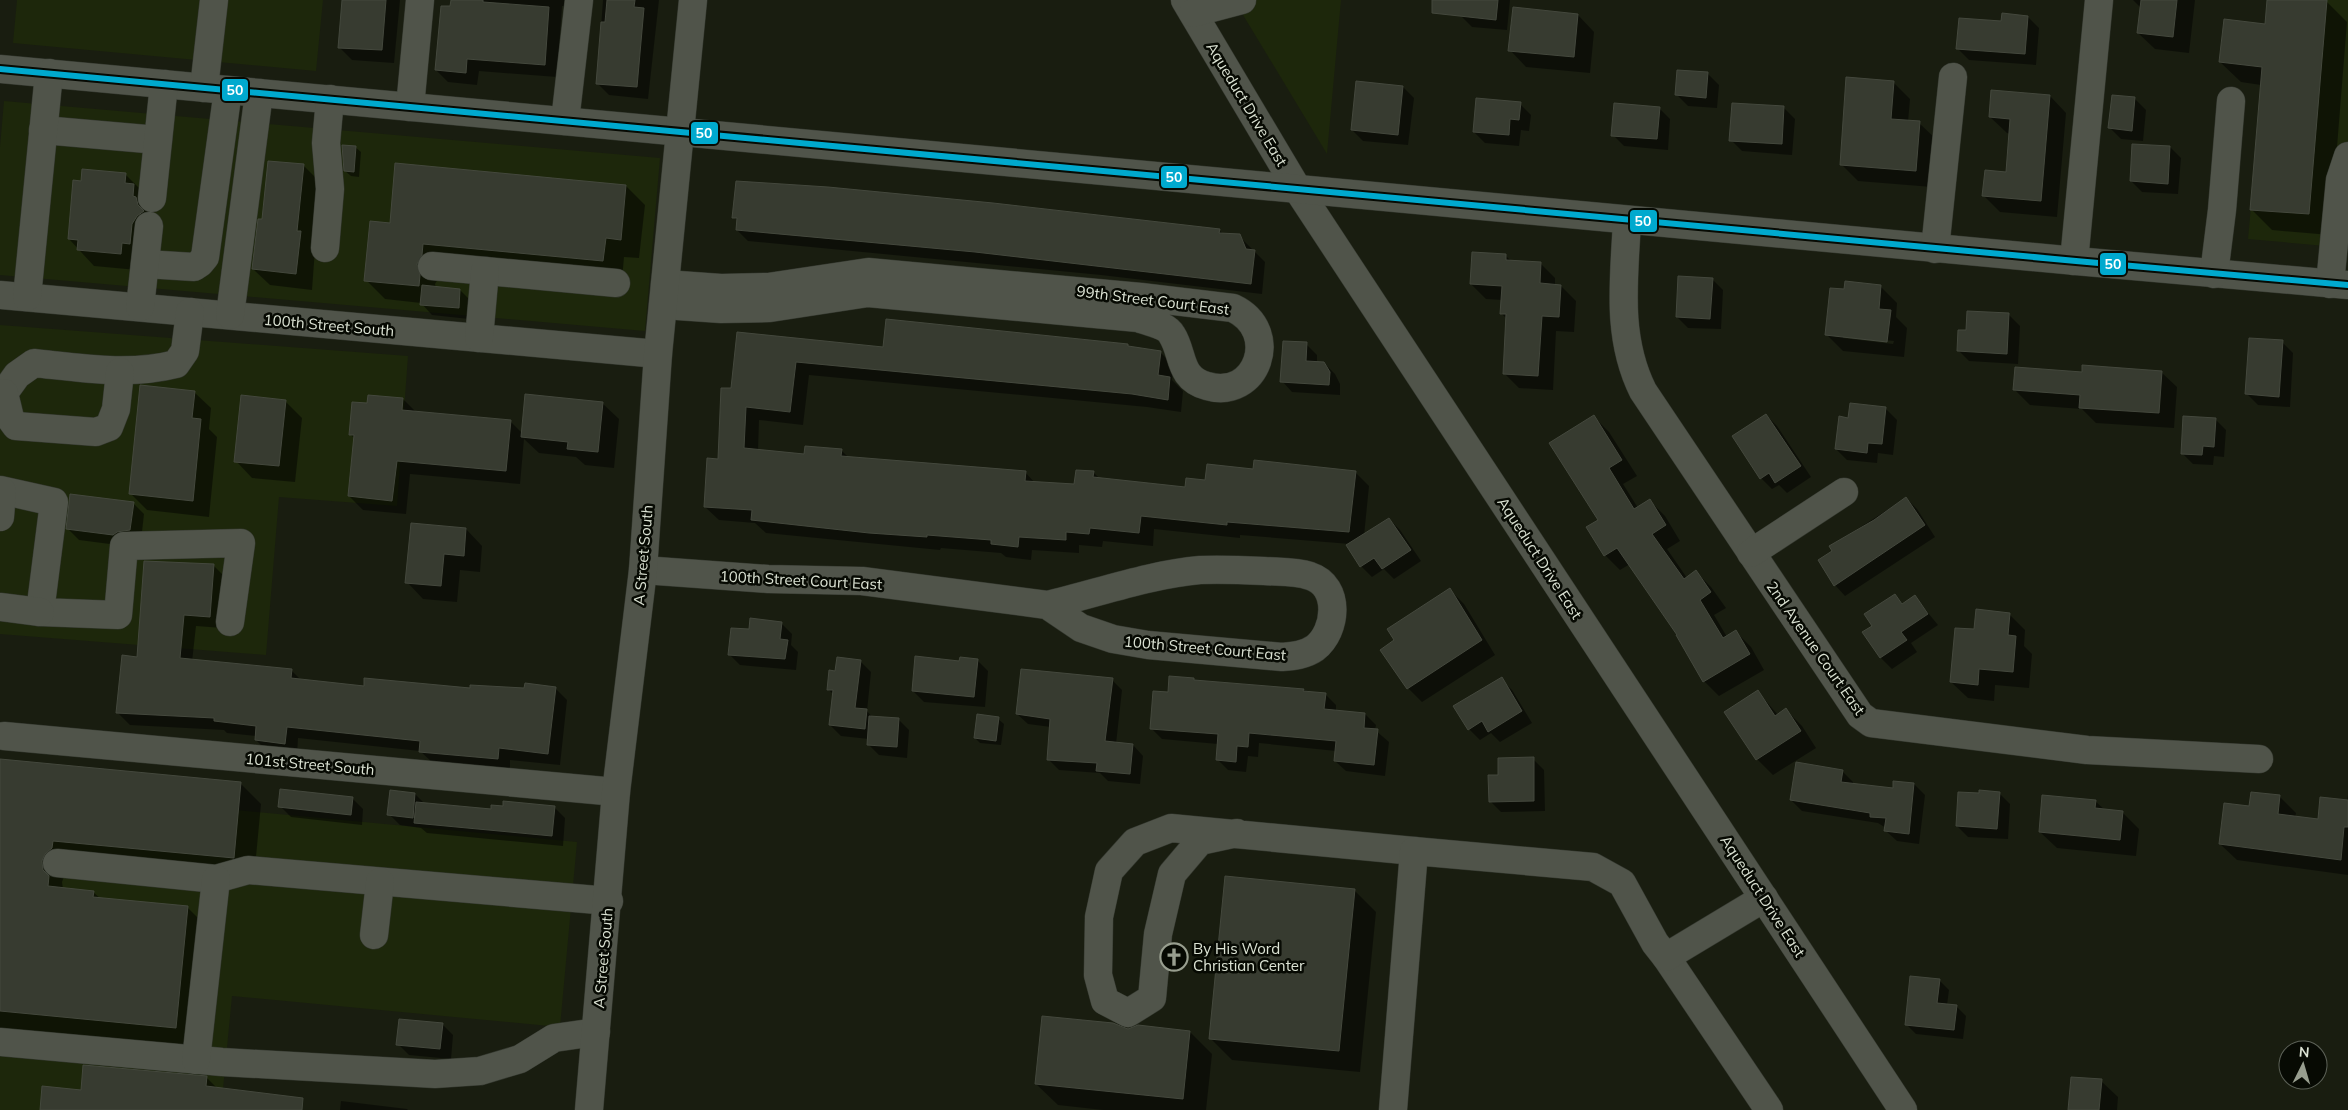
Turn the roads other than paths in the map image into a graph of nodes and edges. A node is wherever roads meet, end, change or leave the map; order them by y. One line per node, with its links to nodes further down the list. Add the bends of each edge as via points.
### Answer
1 (214, 0): 12 (street)
2 (420, 0): 16 (street)
3 (579, 0): 17 (street)
4 (694, 0): 19 (street, A Street South)
5 (1242, 0): 7 (street)
6 (2098, 0): 28 (street)
7 (1189, 7): 22 (street, Aqueduct Drive East)
8 (0, 69): 9 (street)
9 (49, 73): 11 (street); 18 (street)
10 (1953, 77): 27 (street)
11 (164, 84): 12 (street); 20 (street)
12 (216, 89): 13 (street); 29 (street, via 204,257 194,266)
13 (259, 93): 14 (street); 40 (street)
14 (330, 99): 16 (street); 26 (street, via 326,143 330,189)
15 (2231, 101): 32 (street)
16 (410, 107): 17 (street)
17 (565, 121): 19 (street)
18 (43, 130): 20 (street); 37 (street)
19 (680, 131): 22 (street); 36 (street, A Street South)
20 (158, 140): 23 (street)
21 (2348, 156): 34 (street, via 2340,180)
22 (1298, 190): 24 (street); 61 (street, Aqueduct Drive East)
23 (152, 198)
24 (1627, 222): 27 (street); 47 (street, 2nd Avenue Court East, via 1623,301 1632,369 1643,391)
25 (149, 226): 29 (street)
26 (325, 248)
27 (1935, 249): 28 (street)
28 (2074, 261): 32 (street)
29 (145, 264): 38 (street)
30 (432, 266): 31 (street)
31 (485, 271): 33 (street); 41 (street)
32 (2214, 274): 34 (street)
33 (616, 283)
34 (2339, 285)
35 (0, 294): 37 (street, 100th Street South)
36 (664, 294): 36 (street, 99th Street Court East, via 721,310 770,308 868,293 1138,318 1168,330 1188,373 1206,386 1217,388 1229,387 1248,377 1261,348 1256,328 1243,313 1233,308 868,272 768,287); 42 (street, A Street South)
37 (27, 297): 38 (street, 100th Street South)
38 (140, 307): 39 (street, 100th Street South)
39 (190, 312): 40 (street, 100th Street South); 43 (street, via 185,351 176,364 154,370)
40 (230, 315): 41 (street, 100th Street South)
41 (479, 338): 42 (street, 100th Street South)
42 (658, 354): 48 (street, A Street South)
43 (120, 372): 44 (street, via 34,364); 44 (street, via 116,409 110,426 96,432 16,426 10,418)
44 (2, 392)
45 (1844, 492): 47 (street)
46 (1, 499): 51 (street, via 54,502)
47 (1751, 553): 54 (street, 2nd Avenue Court East, via 1860,715 1871,723 2088,750)
48 (643, 570): 49 (street, 100th Street Court East, via 768,579 862,581); 55 (street, A Street South)
49 (1047, 605): 49 (street, 100th Street Court East, via 1172,575 1220,569 1311,576 1330,594 1332,606 1327,634 1314,648 1299,656 1282,658 1113,639 1081,628)
50 (0, 607): 51 (street)
51 (40, 612): 52 (street, via 118,615 124,546 241,543)
52 (230, 622)
53 (4, 736): 55 (street, 101st Street South)
54 (2258, 759)
55 (616, 792): 62 (street, A Street South)
56 (1237, 833): 56 (street, via 1171,828 1135,842 1110,871 1099,917 1098,975 1105,1001 1128,1013 1152,998 1158,934 1172,874 1200,841); 57 (street)
57 (1414, 851): 64 (street, via 1593,867 1622,884); 69 (street)
58 (58, 863): 59 (street)
59 (216, 879): 60 (street, via 248,870); 67 (street)
60 (380, 882): 62 (street); 63 (street)
61 (1764, 898): 64 (street); 71 (street, Aqueduct Drive East)
62 (609, 901): 65 (street, A Street South)
63 (374, 934)
64 (1666, 957): 70 (street)
65 (596, 1032): 67 (street, via 554,1038 520,1059 480,1071 435,1074); 68 (street, A Street South)
66 (0, 1042): 67 (street)
67 (196, 1060)
68 (589, 1110)
69 (1393, 1110)
70 (1769, 1110)
71 (1903, 1110)

